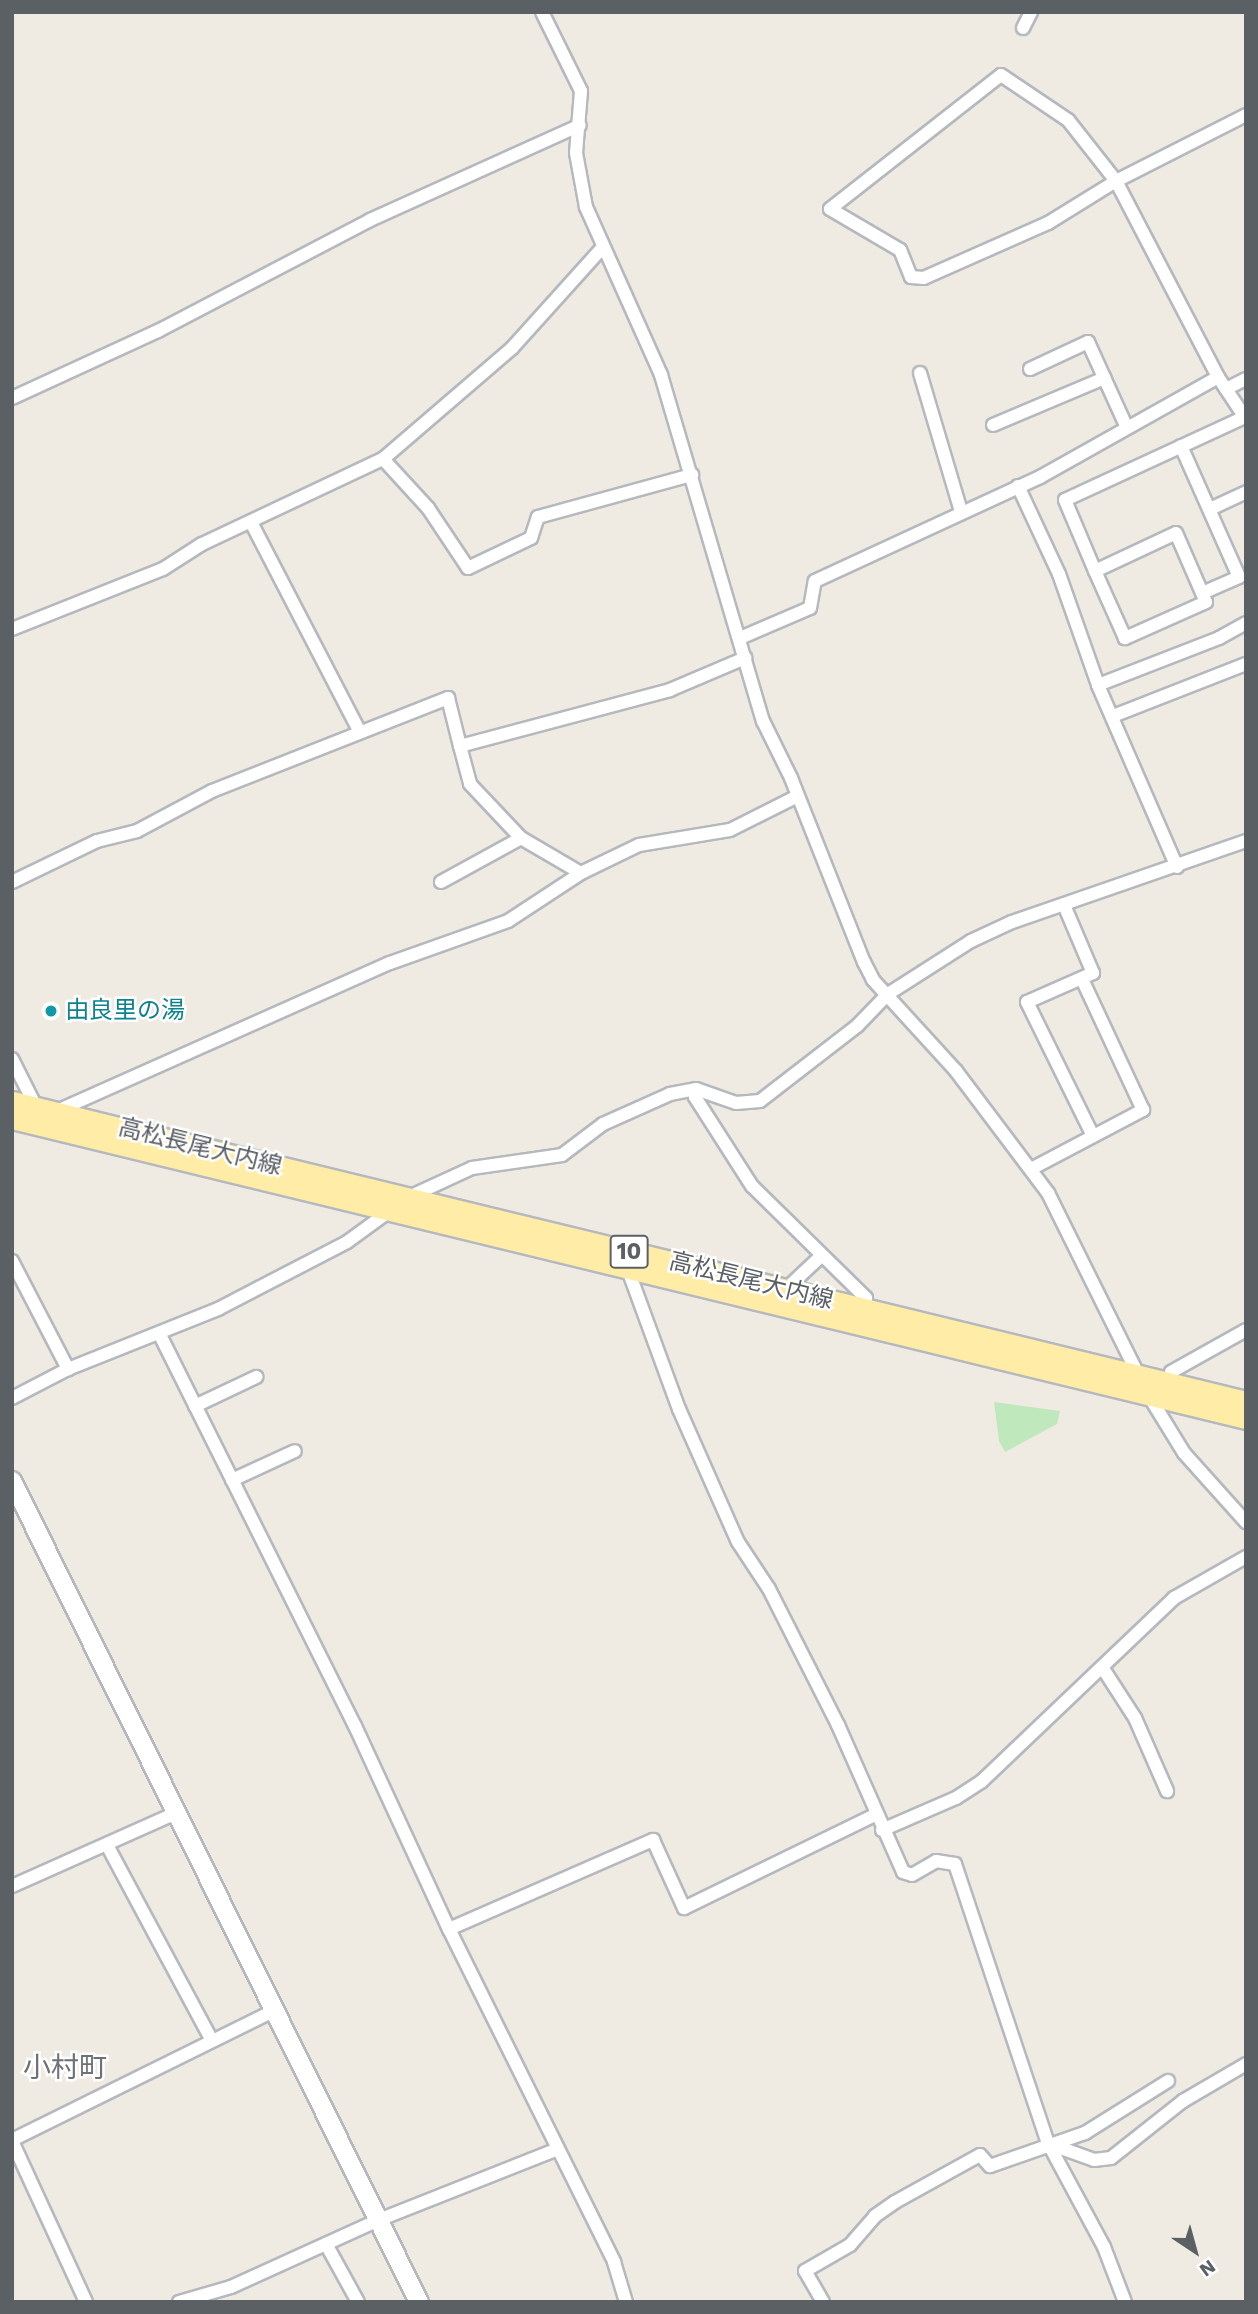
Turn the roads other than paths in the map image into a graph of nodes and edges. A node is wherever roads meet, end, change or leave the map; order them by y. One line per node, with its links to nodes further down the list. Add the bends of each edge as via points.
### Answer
1 (542, 12): 5 (street, via 581,91)
2 (1031, 12): 3 (street)
3 (1023, 28)
4 (1246, 115): 6 (street)
5 (580, 125): 7 (street, via 576,153 586,207); 14 (street, via 370,220 158,331)
6 (1116, 181): 6 (street, via 1068,120 1001,75 830,209 900,250 911,277 924,278 1048,223); 10 (street)
7 (601, 249): 19 (street, via 512,348); 20 (street, via 649,344)
8 (1030, 369): 11 (street, via 1088,342)
9 (920, 373): 24 (street)
10 (1218, 377): 13 (street); 17 (street)
11 (1104, 378): 16 (street); 17 (street)
12 (1246, 380): 13 (street)
13 (1226, 390): 15 (street)
14 (12, 398)
15 (1245, 418): 18 (street)
16 (993, 425)
17 (1127, 428): 21 (street)
18 (1181, 446): 23 (street); 26 (street, via 1065,500)
19 (383, 460): 20 (street, via 428,508 468,568 531,538 538,517); 25 (street)
20 (692, 475): 31 (street)
21 (1018, 486): 24 (street); 34 (street, via 1059,574)
22 (1246, 492): 23 (street)
23 (1210, 509): 27 (street)
24 (961, 511): 31 (street, via 815,581 810,608)
25 (251, 524): 30 (street, via 202,544 163,569); 36 (street)
26 (1095, 571): 28 (street, via 1176,533); 28 (street, via 1125,638 1206,602)
27 (1242, 576): 28 (street)
28 (1202, 593)
29 (1246, 623): 34 (street)
30 (12, 629)
31 (740, 638): 32 (street)
32 (745, 658): 37 (street, via 670,690); 38 (street, via 763,721)
33 (1246, 664): 35 (street)
34 (1098, 685): 35 (street)
35 (1113, 716): 41 (street)
36 (360, 732): 37 (street, via 448,698); 43 (street, via 212,791 137,831 96,841)
37 (460, 746): 39 (street, via 470,785)
38 (798, 796): 42 (street, via 730,830 639,845); 47 (street, via 864,961)
39 (521, 838): 42 (street); 44 (street)
40 (1246, 841): 41 (street)
41 (1177, 867): 45 (street)
42 (581, 873): 51 (street, via 508,921 390,963)
43 (12, 881)
44 (441, 882)
45 (1064, 905): 46 (street, via 1093,974); 47 (street, via 971,942)
46 (1082, 979): 53 (street, via 1143,1110); 53 (street, via 1027,1002)
47 (888, 994): 49 (street, via 857,1026 760,1101 736,1103); 54 (street, via 956,1071)
48 (12, 1059): 52 (street)
49 (696, 1089): 55 (street, via 644,1103 603,1124 562,1155 472,1168); 58 (street, via 695,1097 752,1186 782,1212)
50 (12, 1101): 52 (main road, 高松長尾大内線 / 10)
51 (57, 1111): 52 (main road, 高松長尾大内線 / 10); 55 (main road, 高松長尾大内線 / 10)
52 (21, 1120): 56 (main road, 高松長尾大内線 / 10)
53 (1093, 1136): 54 (street)
54 (1031, 1169): 66 (street, via 1048,1193)
55 (410, 1196): 56 (street); 57 (main road, 高松長尾大内線 / 10)
56 (390, 1210): 60 (main road, 高松長尾大内線 / 10); 64 (street, via 347,1242)
57 (619, 1250): 60 (street); 61 (main road, 高松長尾大内線 / 10)
58 (820, 1257): 61 (street); 62 (street, via 866,1298)
59 (12, 1261): 65 (street)
60 (629, 1270): 69 (main road, 高松長尾大内線 / 10); 82 (street, via 679,1409 738,1542 769,1589 838,1725)
61 (786, 1289): 62 (main road, 高松長尾大内線 / 10)
62 (864, 1309): 66 (main road, 高松長尾大内線 / 10)
63 (1246, 1330): 68 (street, via 1171,1372)
64 (160, 1335): 65 (street); 72 (street)
65 (68, 1369): 70 (street)
66 (1139, 1375): 68 (main road, 高松長尾大内線 / 10); 69 (street)
67 (256, 1377): 72 (street)
68 (1168, 1382): 71 (main road, 高松長尾大内線 / 10)
69 (1149, 1395): 73 (main road, 高松長尾大内線 / 10); 77 (street, via 1184,1453)
70 (12, 1398)
71 (1246, 1401)
72 (195, 1406): 75 (street)
73 (1246, 1419)
74 (295, 1451): 75 (street)
75 (232, 1480): 86 (street, via 355,1726)
76 (12, 1481): 81 (street)
77 (1246, 1522)
78 (1246, 1557): 79 (street, via 1174,1598)
79 (1102, 1667): 80 (street, via 1135,1718); 83 (street, via 982,1780 956,1798)
80 (1167, 1791)
81 (178, 1812): 84 (street); 87 (street)
82 (875, 1815): 83 (street); 86 (street, via 684,1908 653,1840)
83 (882, 1830): 92 (street, via 907,1875 936,1861 955,1864)
84 (107, 1845): 85 (street); 88 (street)
85 (12, 1886)
86 (449, 1929): 94 (street)
87 (275, 2010): 88 (street); 95 (street)
88 (212, 2041): 91 (street)
89 (1246, 2064): 93 (street, via 1183,2101 1111,2158 1094,2160)
90 (1168, 2081): 92 (street, via 1111,2120)
91 (12, 2141): 97 (street)
92 (1048, 2143): 102 (street, via 990,2166 980,2155 875,2216 850,2245 805,2271); 103 (street, via 1104,2247)
93 (1060, 2148)
94 (558, 2149): 95 (street); 101 (street, via 614,2262)
95 (381, 2219): 96 (street); 100 (street)
96 (326, 2244): 98 (street, via 231,2287); 99 (street)
97 (86, 2302)
98 (179, 2302)
99 (358, 2302)
100 (419, 2302)
101 (626, 2302)
102 (823, 2302)
103 (1125, 2302)

